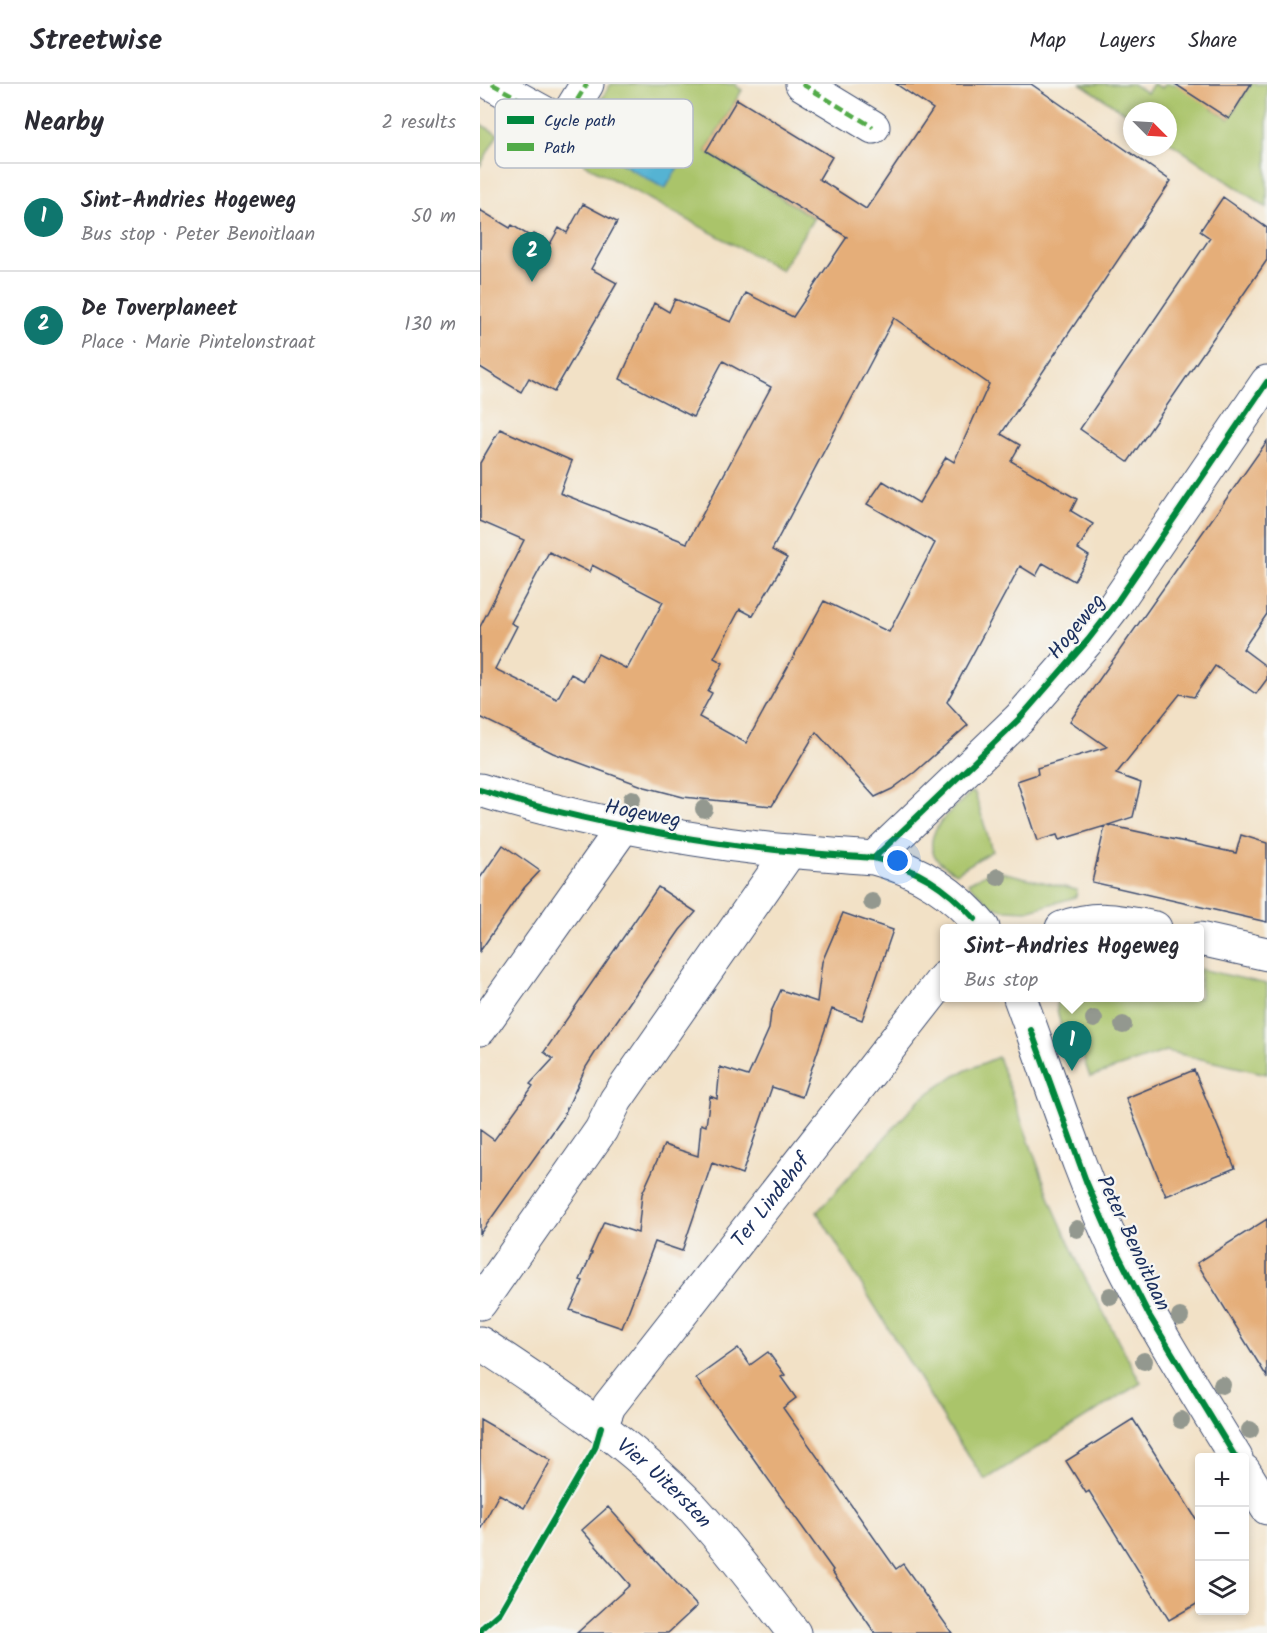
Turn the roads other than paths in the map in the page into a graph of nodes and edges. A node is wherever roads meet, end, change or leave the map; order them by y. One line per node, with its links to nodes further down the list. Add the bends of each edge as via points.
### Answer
1 (492, 84): 4 (street)
2 (587, 84): 5 (street)
3 (802, 84): 6 (street)
4 (519, 99)
5 (578, 99)
6 (873, 127)
7 (1267, 382): 11 (street, Hogeweg, via 1088,640 1019,719)
8 (480, 790): 9 (street, Hogeweg)
9 (624, 826): 10 (street, Hogeweg, via 722,844); 19 (street)
10 (790, 851): 11 (street, Hogeweg); 20 (street)
11 (874, 858): 12 (street, Hogeweg, via 934,882)
12 (980, 924)
13 (1076, 924): 14 (street, via 1118,920)
14 (1136, 924)
15 (1204, 940): 16 (street)
16 (1267, 954)
17 (940, 984): 22 (street, Ter Lindehof, via 609,1406)
18 (1021, 1002): 23 (street, Peter Benoitlaan, via 1077,1159 1115,1248 1149,1315)
19 (480, 1029)
20 (480, 1303)
21 (480, 1343): 22 (street, Vier Uitersten)
22 (601, 1427): 26 (street, Vier Uitersten, via 694,1510)
23 (1233, 1453)
24 (1249, 1478): 25 (street)
25 (1267, 1508)
26 (794, 1633)

